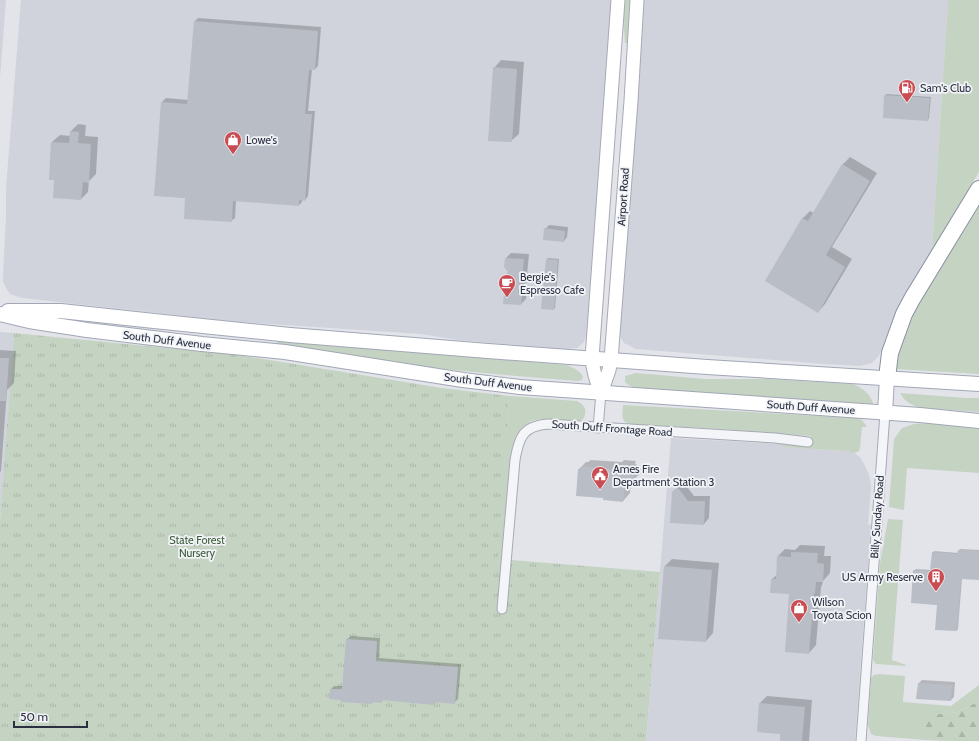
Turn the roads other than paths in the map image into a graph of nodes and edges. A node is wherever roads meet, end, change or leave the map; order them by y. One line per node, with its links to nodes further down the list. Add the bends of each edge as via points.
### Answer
1 (618, 0): 5 (main road, Airport Road)
2 (637, 0): 6 (main road, Airport Road)
3 (979, 189): 7 (highway, via 904,314 890,353)
4 (0, 313): 5 (main road, South Duff Avenue, via 61,311 318,337); 9 (main road, South Duff Avenue, via 29,321 87,330 284,352 520,387)
5 (592, 358): 6 (main road, South Duff Avenue); 9 (main road, Airport Road)
6 (611, 360): 7 (main road, South Duff Avenue); 9 (main road, Airport Road)
7 (887, 378): 8 (main road, South Duff Avenue); 10 (main road)
8 (979, 384)
9 (601, 393): 10 (main road, South Duff Avenue); 12 (street, Airport Road)
10 (885, 412): 11 (main road, South Duff Avenue); 15 (street, Billy Sunday Road)
11 (979, 421)
12 (598, 428): 13 (street, South Duff Frontage Road); 14 (street, South Duff Frontage Road, via 540,424 526,431 519,441 515,460)
13 (808, 442)
14 (502, 609)
15 (861, 741)

